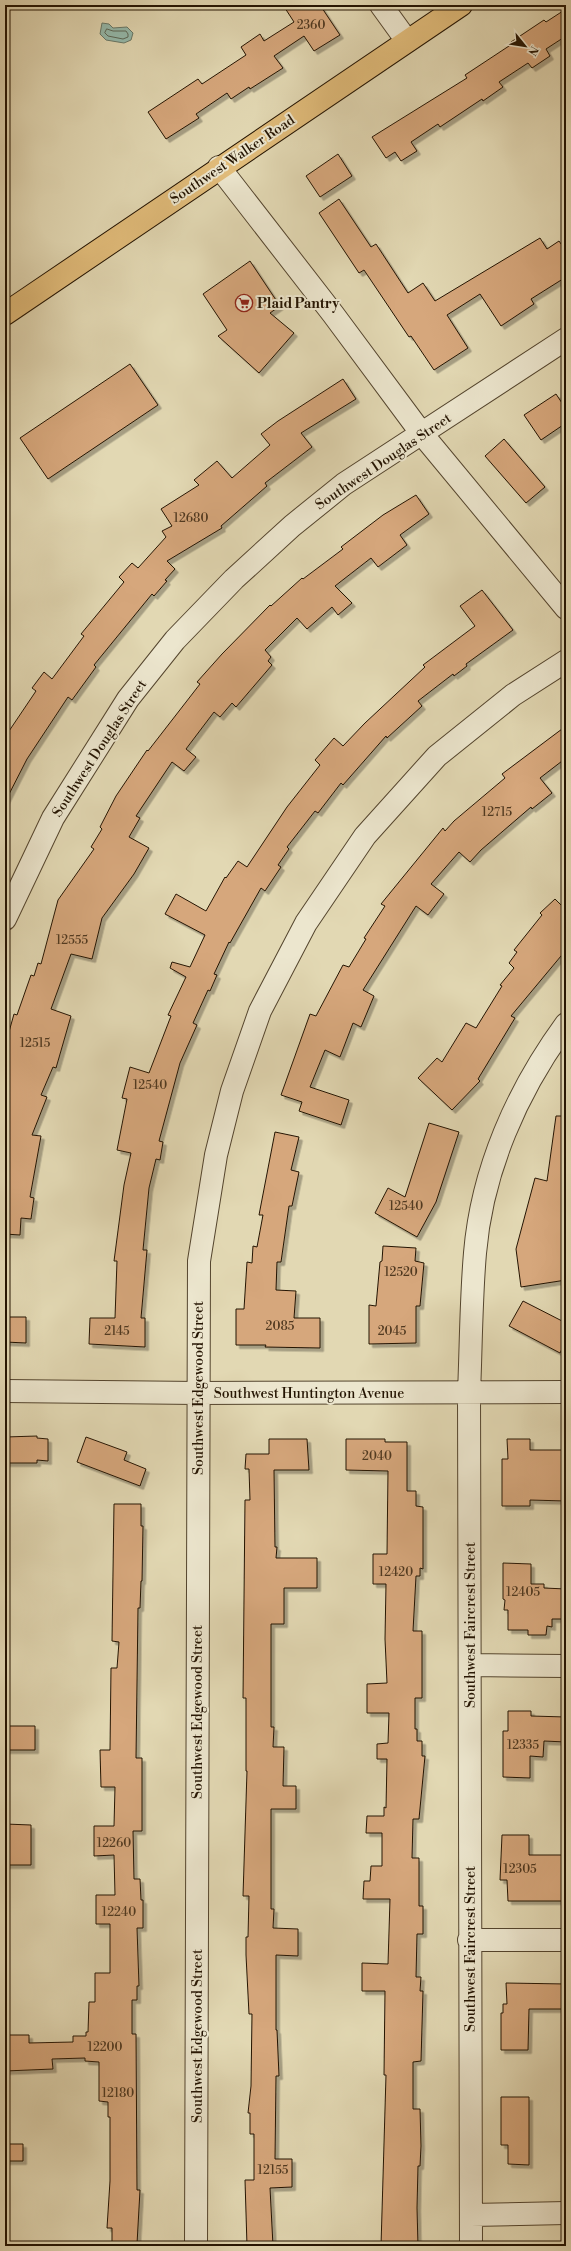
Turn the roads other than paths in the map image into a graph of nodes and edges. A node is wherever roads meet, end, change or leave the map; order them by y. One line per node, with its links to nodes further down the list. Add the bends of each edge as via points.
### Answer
1 (381, 5): 3 (street)
2 (461, 5): 3 (main road, Southwest Walker Road)
3 (407, 41): 4 (main road, Southwest Walker Road)
4 (218, 167): 5 (main road, Southwest Walker Road); 7 (street, via 333,314)
5 (5, 314)
6 (566, 339): 7 (street, Southwest Douglas Street)
7 (422, 434): 8 (street); 10 (street, Southwest Douglas Street, via 344,484 292,526 234,579 176,640 128,699 88,760 53,818)
8 (566, 608)
9 (566, 661): 14 (street, Southwest Edgewood Street, via 513,695 437,756 365,836 306,923 260,1011 232,1091 216,1155 199,1261)
10 (5, 919)
11 (566, 1024): 15 (street, Southwest Faircrest Street, via 530,1077 500,1142 484,1197 475,1252)
12 (5, 1392): 14 (street, Southwest Huntington Avenue)
13 (566, 1392): 15 (street, Southwest Huntington Avenue)
14 (198, 1393): 15 (street, Southwest Huntington Avenue); 22 (street, Southwest Edgewood Street)
15 (469, 1393): 16 (street, Southwest Faircrest Street)
16 (471, 1665): 17 (street); 18 (street, Southwest Faircrest Street)
17 (566, 1666)
18 (469, 1940): 19 (street); 21 (street, Southwest Faircrest Street)
19 (566, 1940)
20 (566, 2213): 21 (street)
21 (471, 2215): 23 (street, Southwest Faircrest Street)
22 (196, 2246)
23 (470, 2246)

